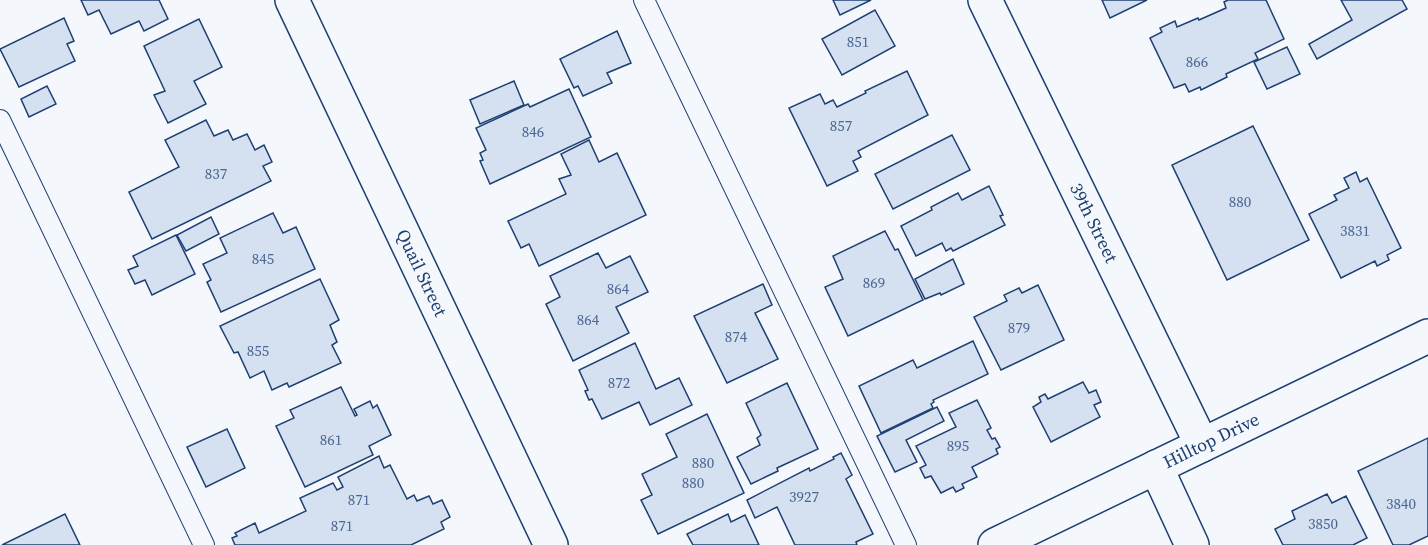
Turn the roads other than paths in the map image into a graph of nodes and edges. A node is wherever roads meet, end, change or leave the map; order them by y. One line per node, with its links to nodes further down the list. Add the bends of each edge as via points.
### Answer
1 (292, 0): 9 (street, Quail Street)
2 (644, 0): 10 (lane)
3 (985, 0): 6 (street, 39th Street)
4 (0, 120): 8 (lane)
5 (1428, 336): 6 (street, Hilltop Drive)
6 (1202, 445): 7 (street, Hilltop Drive)
7 (1156, 467): 11 (street, Hilltop Drive); 12 (street)
8 (204, 545)
9 (551, 545)
10 (906, 545)
11 (994, 545)
12 (1192, 545)

